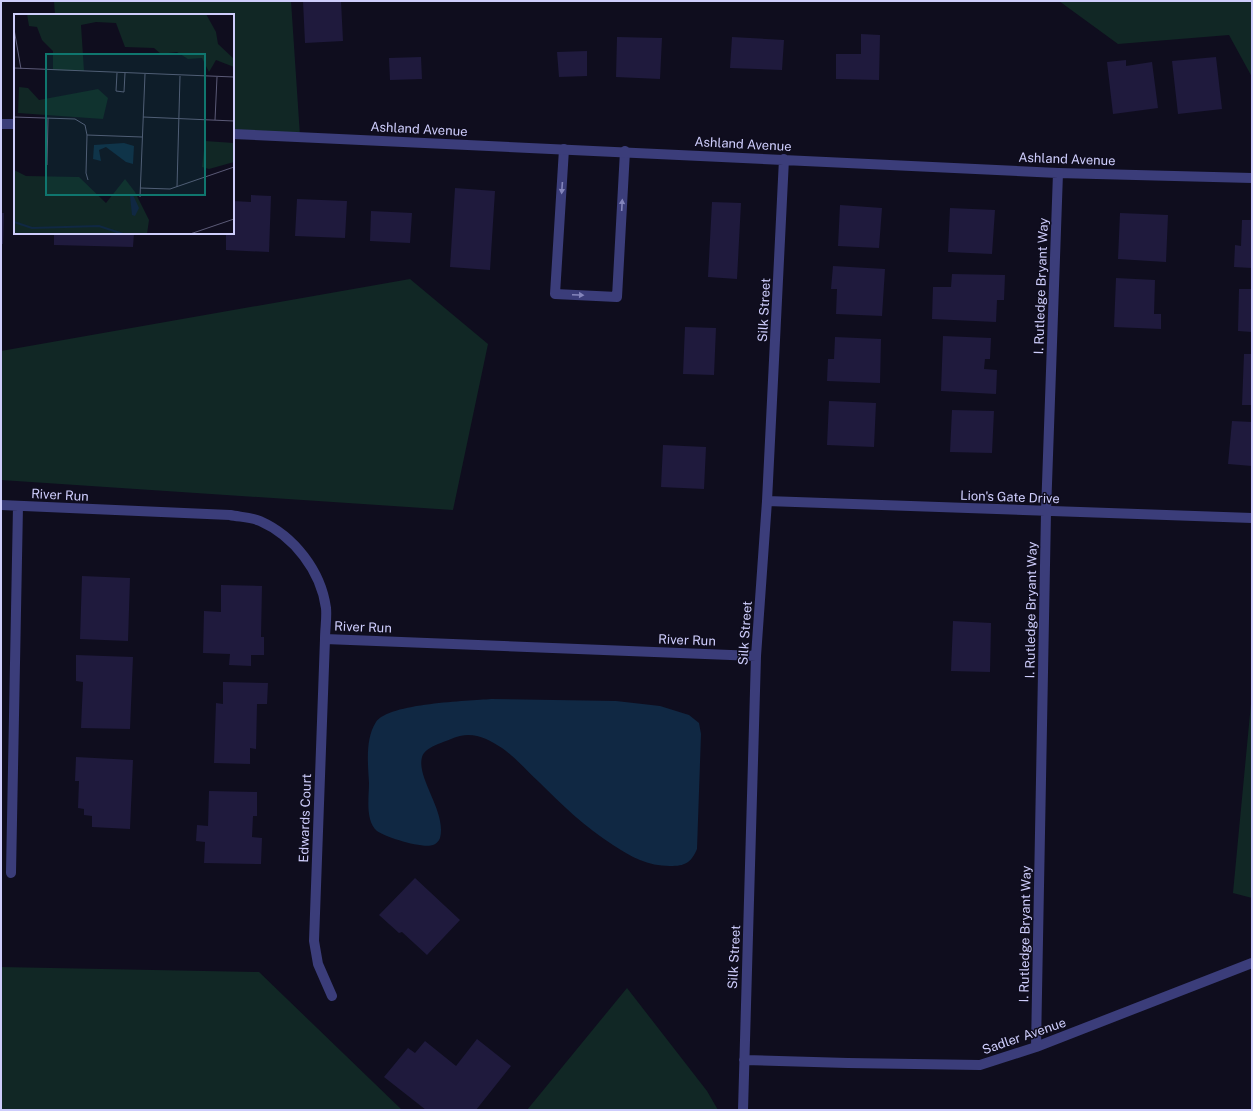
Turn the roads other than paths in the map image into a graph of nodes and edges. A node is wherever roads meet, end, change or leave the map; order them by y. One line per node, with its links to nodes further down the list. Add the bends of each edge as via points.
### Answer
1 (1, 124): 2 (street)
2 (14, 124)
3 (234, 134): 4 (street, Ashland Avenue)
4 (564, 149): 5 (street, Ashland Avenue); 5 (street, one-way to 5, via 555,294 617,297)
5 (625, 151): 6 (street, Ashland Avenue)
6 (784, 159): 7 (street, Ashland Avenue); 9 (street, Silk Street)
7 (1058, 173): 8 (street, Ashland Avenue); 12 (street, I. Rutledge Bryant Way)
8 (1252, 178)
9 (767, 501): 12 (street, Lion's Gate Drive); 15 (street, Silk Street)
10 (1, 505): 11 (street, River Run)
11 (18, 506): 14 (street, River Run, via 230,516 259,520 288,539 307,559 318,581 326,608); 16 (street)
12 (1046, 512): 13 (street, Lion's Gate Drive); 19 (street, I. Rutledge Bryant Way)
13 (1252, 518)
14 (325, 639): 15 (street, River Run); 18 (street, Edwards Court, via 314,941 318,964)
15 (756, 656): 20 (street, Silk Street)
16 (11, 873)
17 (1252, 963): 19 (street, Sadler Avenue)
18 (332, 996)
19 (1036, 1047): 20 (street, Sadler Avenue, via 980,1064)
20 (744, 1060): 21 (street, Silk Street)
21 (742, 1110)

